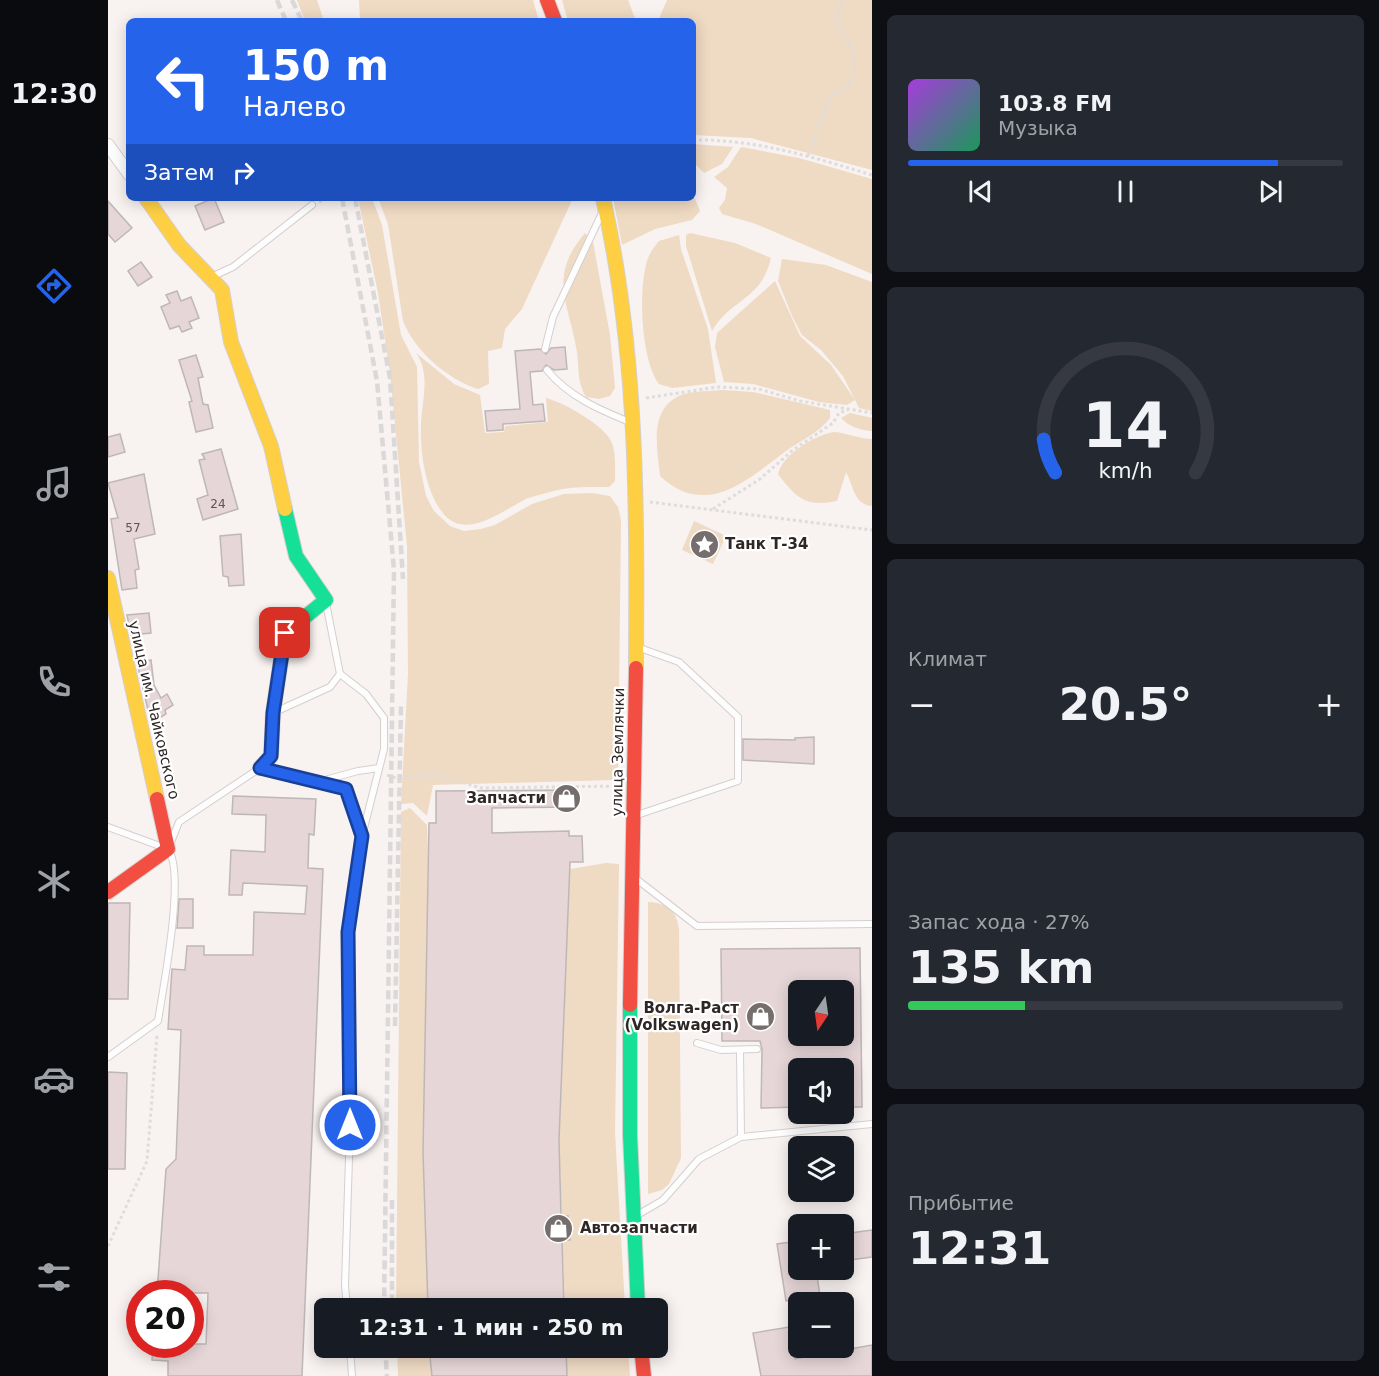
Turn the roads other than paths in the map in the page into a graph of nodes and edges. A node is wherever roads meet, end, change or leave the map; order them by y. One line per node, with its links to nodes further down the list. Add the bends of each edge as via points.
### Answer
1 (547, 0): 2 (main road)
2 (554, 18)
3 (108, 145): 4 (street)
4 (126, 170)
5 (148, 201): 8 (main road, via 179,245)
6 (604, 203): 9 (lane, via 554,316); 11 (main road, улица Землячки, via 616,260)
7 (312, 205): 8 (lane, via 233,267)
8 (210, 277): 13 (main road, via 222,290 231,342 271,446 296,556)
9 (545, 349)
10 (547, 370): 11 (lane, via 561,388)
11 (634, 424): 14 (main road, улица Землячки)
12 (108, 578): 23 (main road, улица им. Чайковского)
13 (326, 600): 15 (lane); 16 (main road, via 285,633)
14 (636, 647): 20 (main road, улица Землячки); 20 (lane, via 679,663 738,717 738,781)
15 (340, 674): 16 (lane, via 330,687); 18 (lane, via 366,694 384,718 384,749)
16 (273, 713): 17 (main road, via 271,756)
17 (260, 768): 19 (lane); 23 (lane, via 179,822)
18 (379, 768): 19 (lane); 22 (lane)
19 (319, 781): 22 (lane, via 346,789)
20 (633, 816): 24 (main road, улица Землячки)
21 (108, 827): 23 (lane)
22 (362, 836): 34 (lane, via 348,932)
23 (168, 849): 25 (main road); 30 (lane, via 174,856 175,889 158,1021)
24 (633, 875): 26 (lane, via 697,926); 33 (main road, улица Землячки)
25 (108, 892)
26 (872, 924)
27 (697, 1043): 29 (lane, via 721,1050)
28 (757, 1049): 29 (lane)
29 (740, 1050): 32 (lane)
30 (108, 1057)
31 (872, 1125): 32 (lane)
32 (741, 1137): 33 (lane, via 699,1159 663,1200)
33 (631, 1219): 35 (main road, улица Землячки)
34 (346, 1298)
35 (637, 1298)
36 (351, 1358): 38 (lane)
37 (642, 1358): 39 (main road)
38 (352, 1376)
39 (644, 1376)

